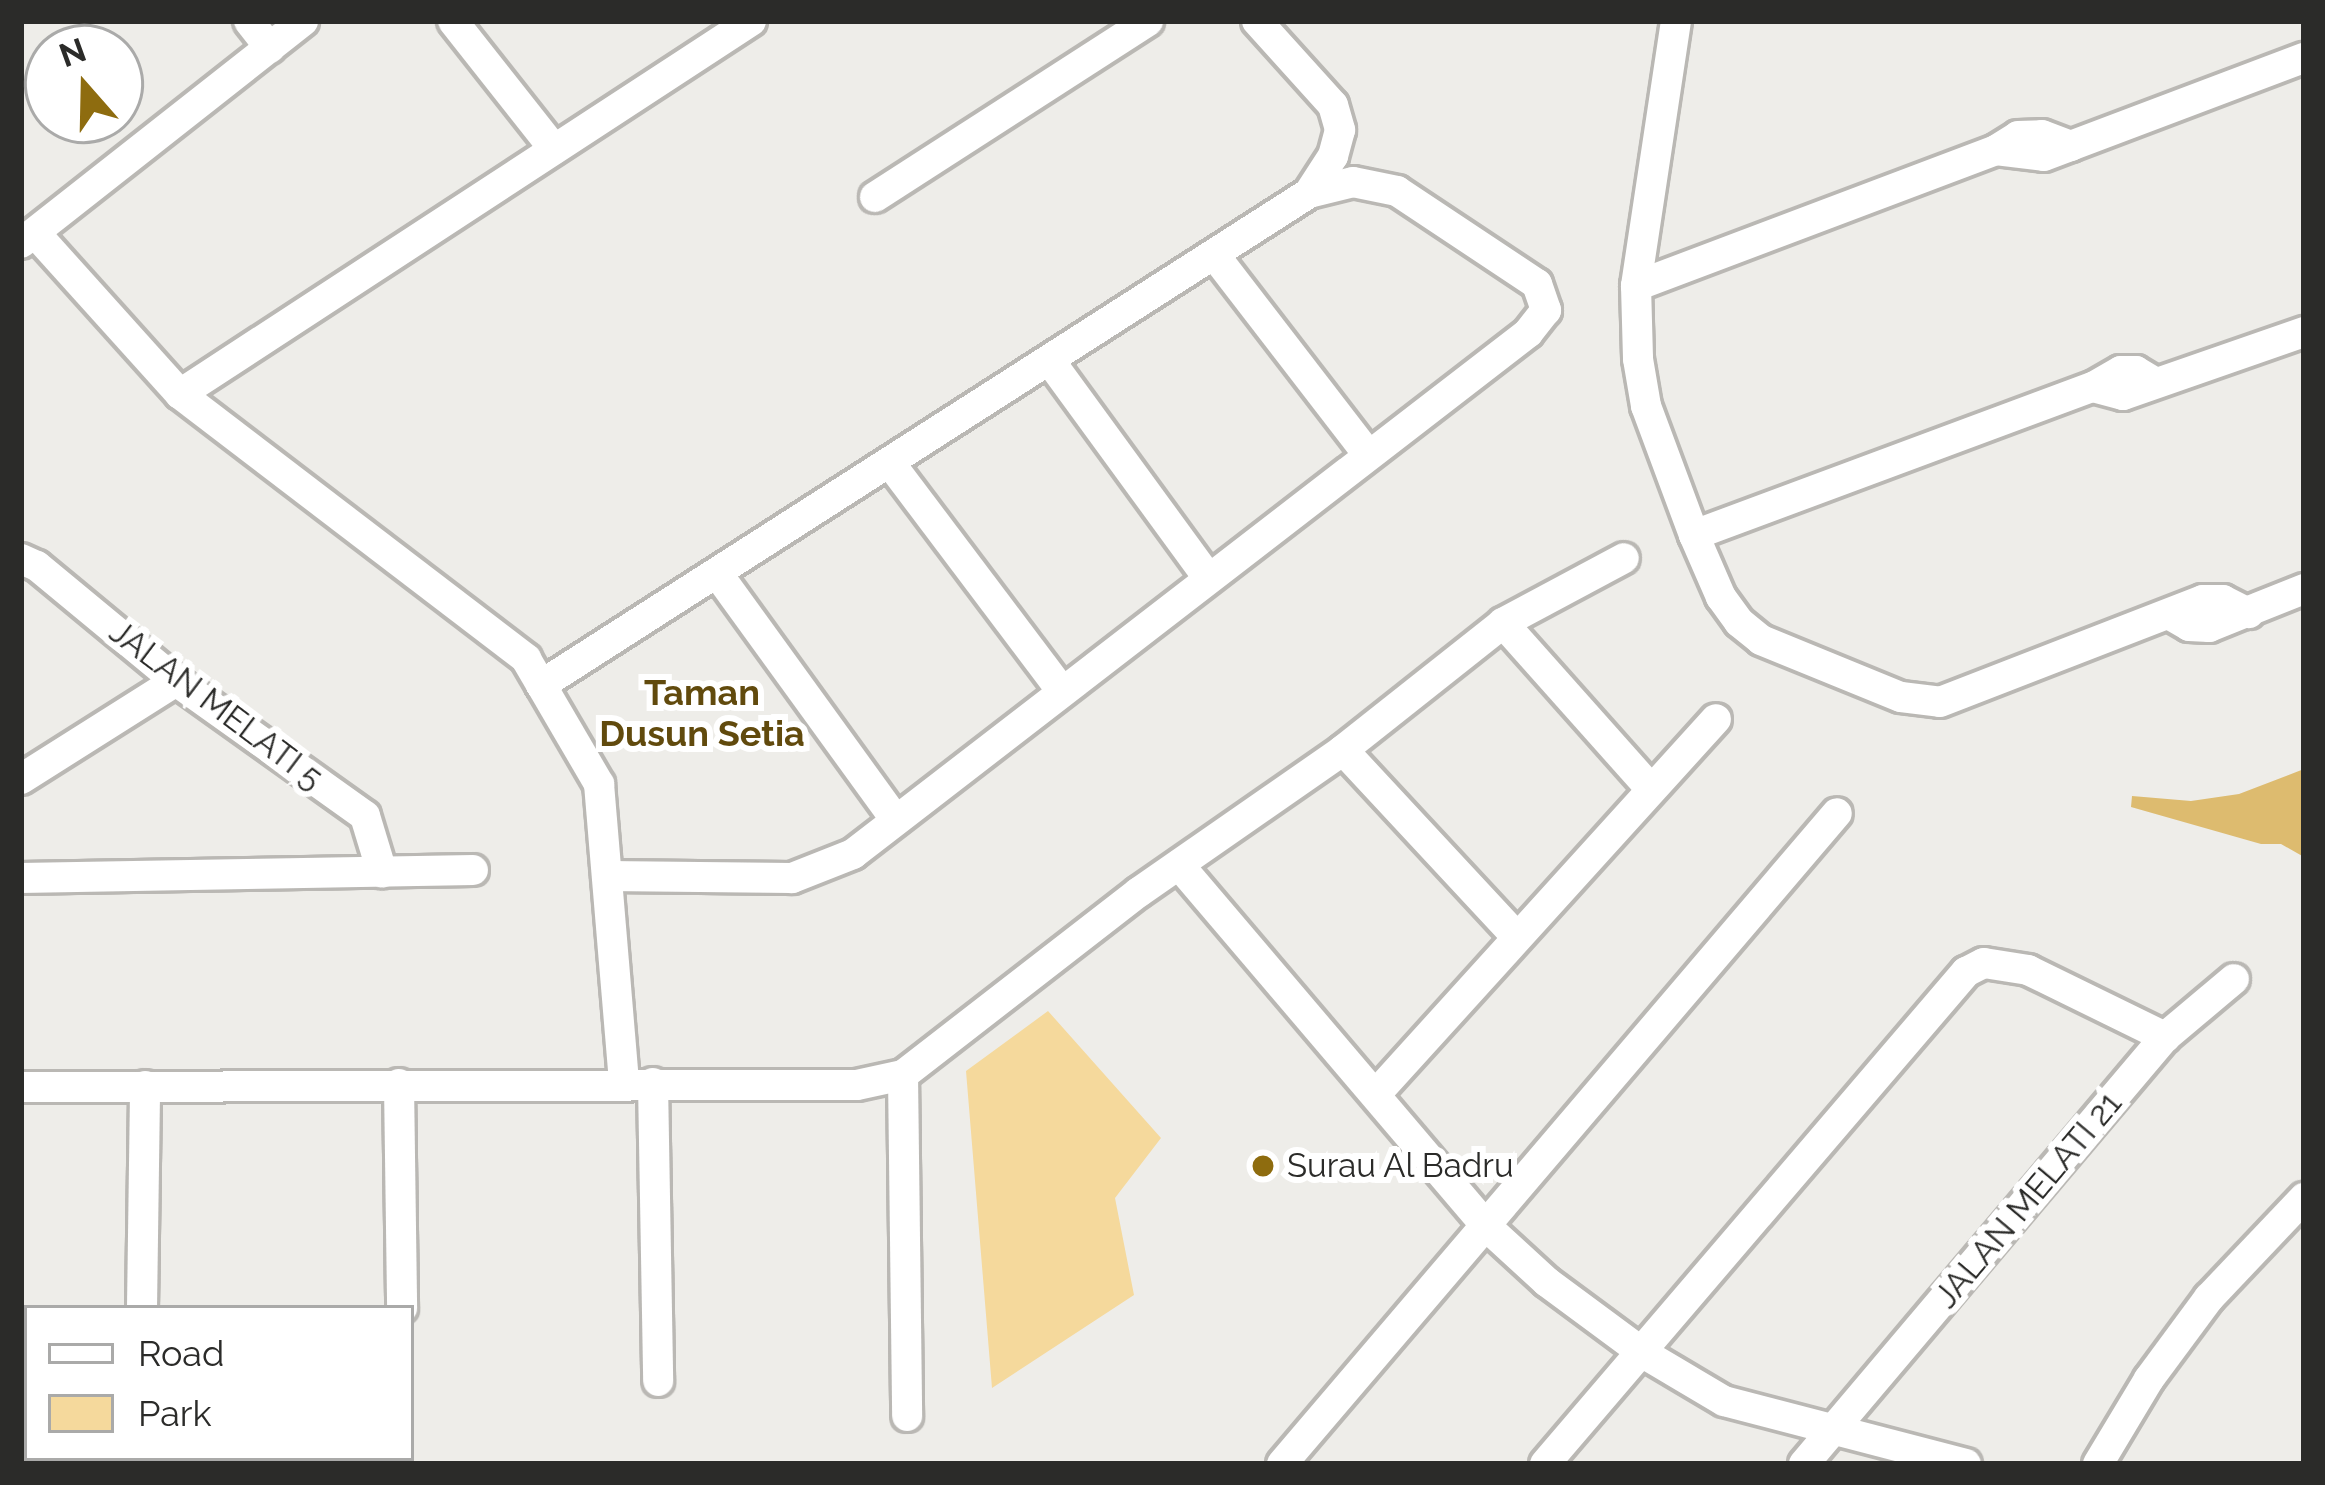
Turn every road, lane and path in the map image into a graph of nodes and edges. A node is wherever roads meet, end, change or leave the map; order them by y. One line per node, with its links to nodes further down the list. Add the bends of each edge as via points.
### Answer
1 (249, 21): 8 (street)
2 (303, 21): 8 (street)
3 (453, 21): 10 (street)
4 (1148, 21): 12 (street)
5 (1257, 21): 11 (street, via 1333,105 1340,130 1334,156)
6 (1676, 21): 15 (street)
7 (742, 23): 10 (street)
8 (270, 48): 13 (street)
9 (2304, 58): 15 (street, via 2071,146 2018,136)
10 (554, 149): 18 (street)
11 (1310, 193): 14 (street); 19 (street, via 1353,182 1396,191 1537,284 1546,310 1528,333)
12 (875, 197)
13 (28, 238): 18 (street)
14 (1216, 257): 17 (street); 19 (street)
15 (1636, 286): 21 (street, via 1646,406)
16 (2304, 332): 21 (street, via 2123,395 2093,387)
17 (1050, 362): 20 (street); 25 (street)
18 (180, 394): 29 (street, via 526,659)
19 (1367, 453): 25 (street)
20 (890, 463): 24 (street); 30 (street)
21 (1694, 535): 26 (street, via 1720,597 1761,640 1900,697 1940,702 2203,600 2248,613)
22 (1624, 558): 27 (street)
23 (21, 559): 28 (street, JALAN MELATI 5)
24 (717, 573): 29 (street); 36 (street)
25 (1208, 578): 30 (street)
26 (2304, 589)
27 (1503, 622): 32 (street); 34 (street)
28 (176, 681): 33 (street); 39 (street, JALAN MELATI 5, via 365,816)
29 (541, 685): 40 (street, via 599,784)
30 (1062, 691): 36 (street)
31 (1716, 719): 34 (street)
32 (1343, 750): 37 (street); 42 (street)
33 (21, 778)
34 (1649, 787): 42 (street)
35 (1838, 813): 52 (street)
36 (896, 820): 40 (street, via 853,854 792,878)
37 (1179, 865): 45 (street); 50 (street)
38 (472, 870): 39 (street)
39 (382, 872): 41 (street)
40 (607, 876): 46 (street)
41 (21, 878)
42 (1516, 936): 50 (street)
43 (2234, 979): 44 (street, JALAN MELATI 21)
44 (2165, 1037): 55 (street, via 2029,970 1984,963 1966,973); 58 (street, JALAN MELATI 21)
45 (903, 1076): 46 (street, via 857,1085); 57 (street)
46 (639, 1083): 47 (street); 56 (street)
47 (399, 1084): 48 (street); 54 (street)
48 (145, 1086): 49 (street); 53 (street)
49 (21, 1087)
50 (1376, 1094): 52 (street)
51 (2304, 1198): 63 (street, via 2209,1298)
52 (1487, 1227): 55 (street); 59 (street)
53 (142, 1305)
54 (402, 1305)
55 (1643, 1353): 58 (street, via 1736,1406); 60 (street)
56 (658, 1381)
57 (907, 1416)
58 (1833, 1431): 61 (street, JALAN MELATI 21); 62 (street)
59 (1282, 1464)
60 (1545, 1464)
61 (1804, 1464)
62 (1966, 1464)
63 (2098, 1464)

